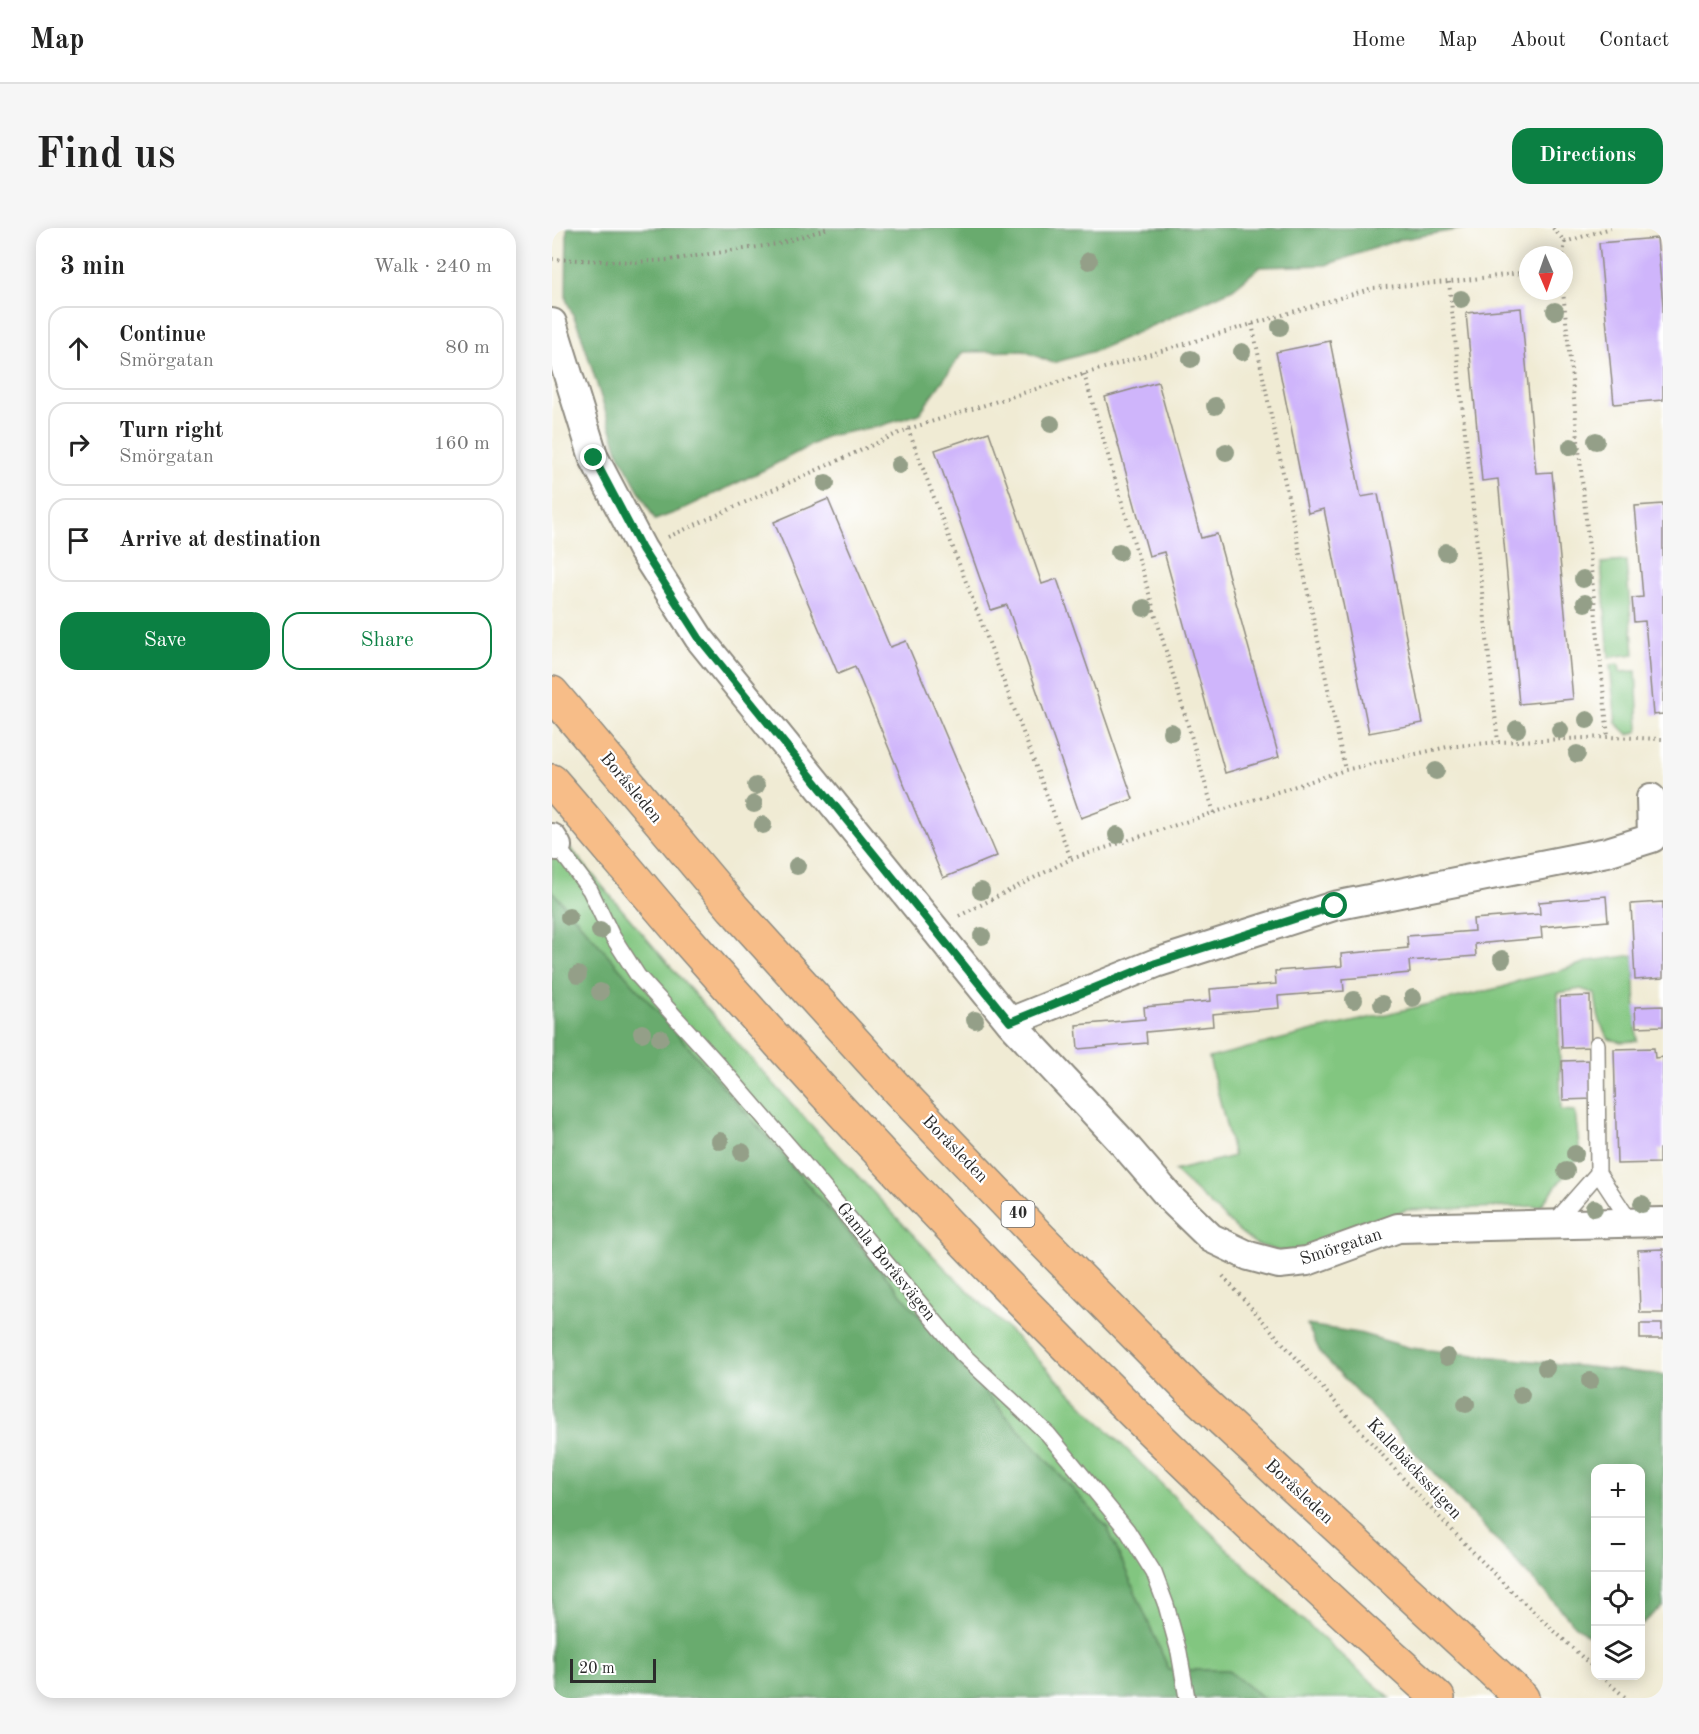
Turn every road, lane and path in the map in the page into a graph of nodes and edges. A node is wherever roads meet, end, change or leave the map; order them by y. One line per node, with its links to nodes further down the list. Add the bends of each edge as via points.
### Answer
1 (829, 228): 6 (path, via 778,244 669,260)
2 (1553, 228): 4 (path)
3 (1611, 228): 4 (path)
4 (1565, 242): 5 (path)
5 (1564, 246)
6 (552, 259)
7 (1519, 273): 8 (path)
8 (1449, 282): 11 (path, via 1373,288); 18 (path)
9 (1564, 300): 16 (path)
10 (552, 323): 14 (street, Smörgatan, via 594,458)
11 (1252, 324): 12 (path); 19 (path)
12 (1084, 374): 13 (path); 22 (path)
13 (908, 429): 14 (path); 25 (path)
14 (642, 549): 26 (street, Smörgatan, via 699,638)
15 (552, 693): 38 (highway, Boråsleden / 40, via 733,908 898,1090 1040,1238 1193,1393)
16 (1608, 737): 17 (path); 18 (path)
17 (1663, 739)
18 (1498, 742): 19 (path, via 1448,747)
19 (1345, 770): 22 (path)
20 (552, 781): 37 (highway, via 697,951 993,1271 1321,1594)
21 (1651, 798): 23 (street)
22 (1215, 813): 25 (path)
23 (1657, 840): 27 (street, via 1335,906 1156,963)
24 (555, 842): 36 (lane, Gamla Boråsvägen, via 590,890 611,934 638,976 794,1151 962,1354 1048,1434 1127,1530 1154,1573 1166,1605)
25 (1071, 859): 26 (path)
26 (934, 928): 27 (street, Smörgatan)
27 (1010, 1022): 32 (street, Smörgatan, via 1181,1209 1211,1238 1249,1256 1279,1264 1307,1261 1398,1228)
28 (1598, 1044): 29 (lane)
29 (1598, 1173): 31 (lane); 32 (lane)
30 (1663, 1222): 31 (street, Smörgatan)
31 (1631, 1223): 32 (street, Smörgatan)
32 (1553, 1224)
33 (1223, 1277): 34 (path, Kallebäcksstigen, via 1417,1494 1504,1584)
34 (1591, 1665)
35 (1606, 1680): 39 (path)
36 (1187, 1698)
37 (1438, 1698)
38 (1522, 1698)
39 (1626, 1698)

